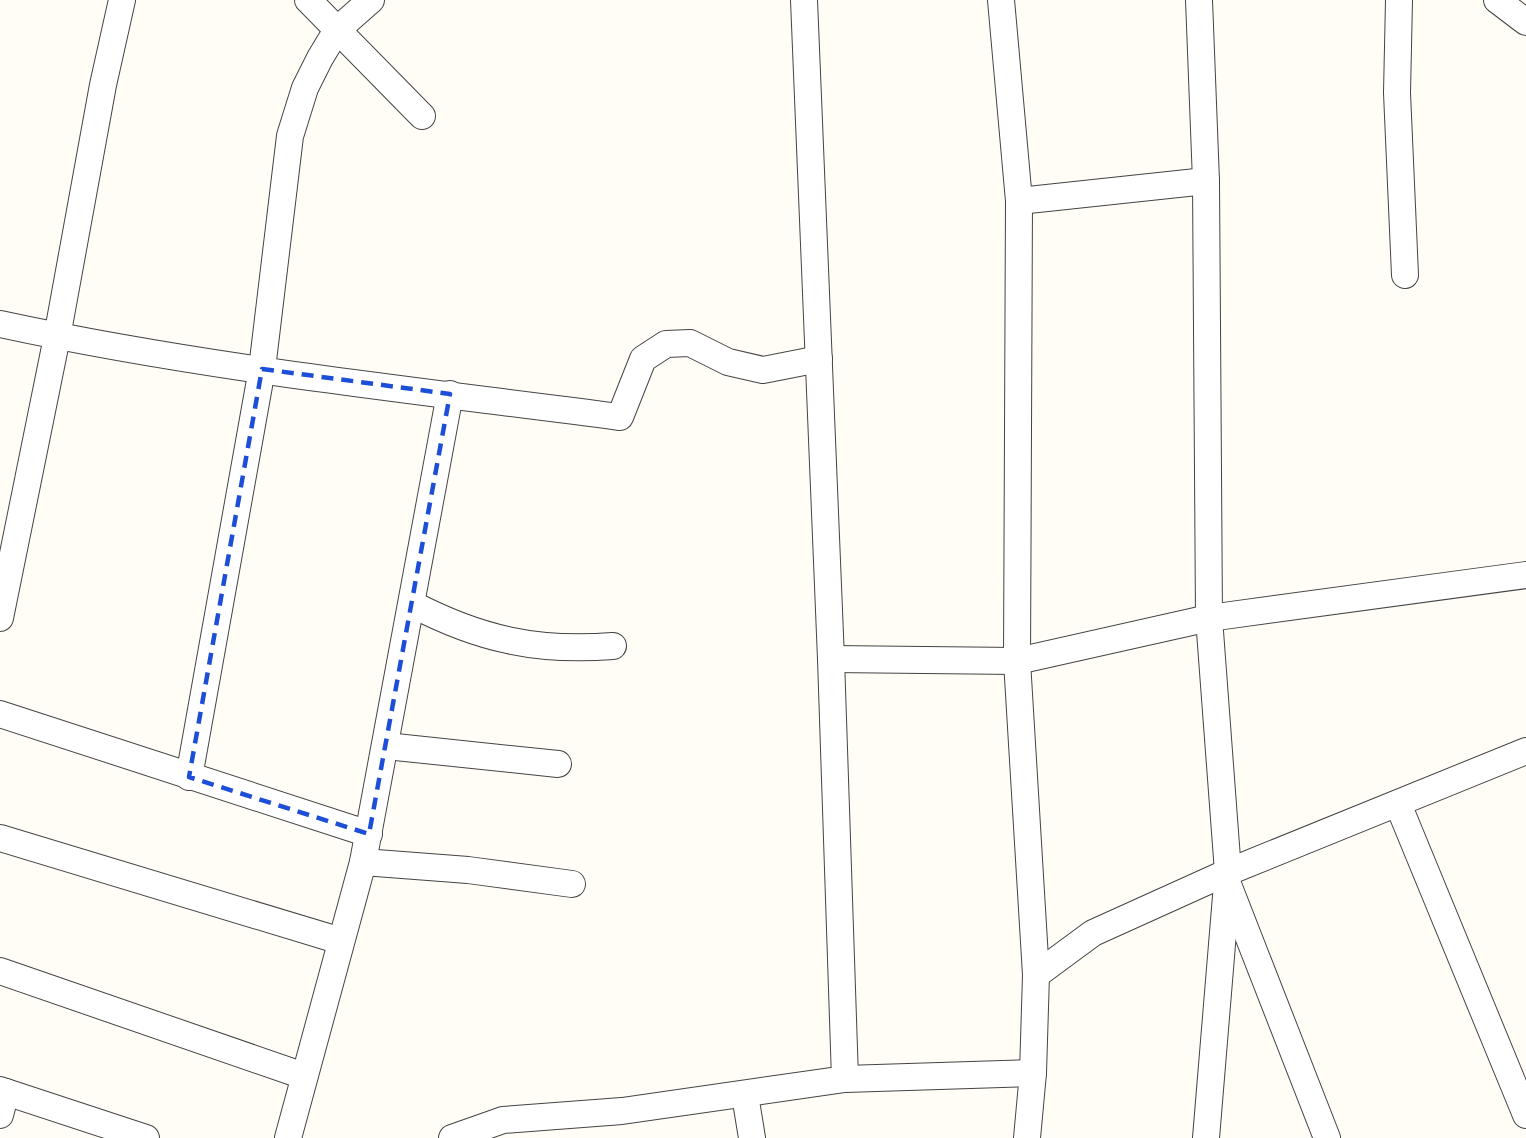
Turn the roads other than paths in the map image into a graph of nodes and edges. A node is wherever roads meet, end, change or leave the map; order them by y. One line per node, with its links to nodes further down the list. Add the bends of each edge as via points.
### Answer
1 (122, 0): 16 (street)
2 (308, 0): 10 (street)
3 (371, 0): 10 (street)
4 (804, 0): 17 (street)
5 (1001, 0): 13 (street)
6 (1199, 0): 12 (street)
7 (1399, 0): 14 (street, via 1397,93)
8 (1497, 0): 9 (street)
9 (1524, 26)
10 (337, 30): 11 (street); 18 (street, via 306,88 290,136)
11 (422, 116)
12 (1206, 181): 13 (street); 23 (street)
13 (1019, 201): 26 (street)
14 (1405, 275)
15 (0, 324): 16 (street)
16 (57, 337): 18 (street); 22 (street)
17 (819, 359): 19 (street, via 763,370 728,362 690,343 666,344 643,359 620,417); 25 (street)
18 (262, 369): 19 (street); 31 (street)
19 (450, 394): 21 (street)
20 (1526, 575): 23 (street)
21 (412, 604): 24 (street, via 494,639 553,648); 28 (street)
22 (0, 618)
23 (1209, 618): 26 (street); 36 (street)
24 (613, 646)
25 (831, 659): 26 (street); 43 (street)
26 (1017, 661): 40 (street)
27 (0, 714): 31 (street)
28 (386, 746): 30 (street); 33 (street)
29 (1526, 751): 32 (street)
30 (558, 764)
31 (189, 777): 33 (street)
32 (1398, 804): 36 (street); 46 (street)
33 (369, 834): 35 (street)
34 (0, 838): 38 (street)
35 (363, 862): 37 (street, via 468,870); 38 (street)
36 (1227, 877): 40 (street, via 1093,933); 53 (street); 54 (street)
37 (572, 884)
38 (341, 941): 42 (street)
39 (0, 971): 42 (street)
40 (1036, 975): 41 (street)
41 (1033, 1073): 43 (street); 52 (street)
42 (304, 1076): 49 (street)
43 (845, 1079): 44 (street)
44 (745, 1095): 47 (street); 51 (street)
45 (2, 1099): 48 (street)
46 (1526, 1115)
47 (502, 1129): 50 (street)
48 (146, 1138)
49 (288, 1138)
50 (452, 1138)
51 (752, 1138)
52 (1027, 1138)
53 (1206, 1138)
54 (1327, 1138)

